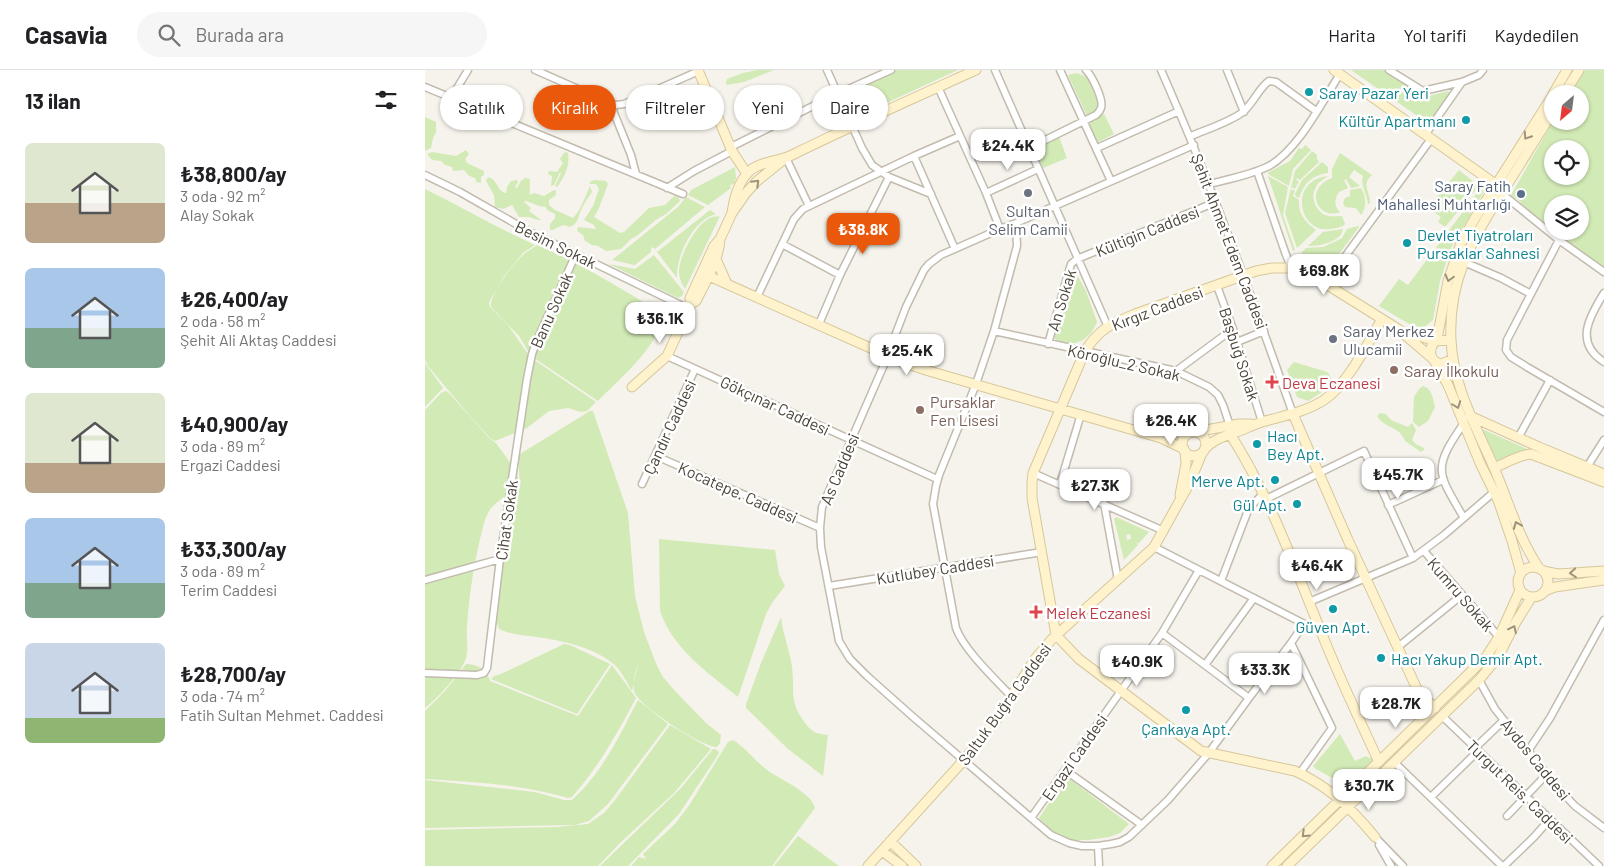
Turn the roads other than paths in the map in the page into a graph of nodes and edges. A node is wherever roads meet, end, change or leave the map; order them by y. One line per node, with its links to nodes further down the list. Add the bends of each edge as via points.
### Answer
1 (467, 70): 18 (street)
2 (535, 70): 19 (street)
3 (698, 70): 27 (street, via 624,104); 46 (street)
4 (827, 70): 20 (street)
5 (891, 70): 21 (street)
6 (976, 70): 25 (street)
7 (995, 70): 44 (street)
8 (1086, 70): 35 (street, via 1102,103 1096,115)
9 (1161, 70): 31 (street, Şehit Ahmet Edem Caddesi)
10 (1227, 70): 33 (street)
11 (1389, 70): 17 (street, via 1423,91)
12 (1483, 70): 17 (street)
13 (1567, 70): 22 (street)
14 (1579, 70): 23 (street)
15 (1062, 71): 35 (street)
16 (1337, 72): 32 (street); 42 (street)
17 (1461, 82): 42 (street)
18 (458, 85)
19 (569, 85)
20 (833, 85)
21 (857, 85)
22 (1558, 85)
23 (1570, 85)
24 (425, 87): 26 (street)
25 (938, 87): 29 (street); 40 (street)
26 (440, 93)
27 (616, 104)
28 (812, 107): 46 (street)
29 (888, 110)
30 (1544, 110): 59 (street, one-way to 59)
31 (1179, 111): 41 (street, Şehit Ahmet Edem Caddesi); 45 (street)
32 (1316, 111): 33 (street, via 1271,80); 50 (street, via 1283,156)
33 (1244, 112): 41 (street)
34 (616, 120): 52 (street, via 631,155)
35 (1084, 121): 44 (street); 45 (street)
36 (1544, 125): 59 (street)
37 (523, 129): 52 (street)
38 (845, 130): 48 (street)
39 (855, 130): 51 (street, via 867,159)
40 (960, 136): 47 (street); 60 (street)
41 (1191, 136): 43 (street, Şehit Ahmet Edem Caddesi)
42 (1428, 137): 59 (street); 84 (street)
43 (1194, 145): 56 (street, As Caddesi); 57 (street, Şehit Ahmet Edem Caddesi)
44 (1029, 148): 49 (street)
45 (1097, 148): 56 (street)
46 (732, 149): 53 (street); 58 (street)
47 (914, 156): 51 (street); 62 (street)
48 (786, 158): 53 (street, via 762,164); 64 (street); 66 (street, one-way to 48, via 757,181)
49 (1038, 169): 60 (street); 65 (street)
50 (1257, 170): 57 (street); 78 (street)
51 (881, 172): 55 (street); 64 (street)
52 (635, 174): 58 (street)
53 (747, 174): 66 (street, via 737,192)
54 (425, 175): 74 (street, Besim Sokak)
55 (889, 177): 62 (street); 81 (street)
56 (1111, 181): 65 (street, As Caddesi)
57 (1209, 184): 63 (street, Şehit Ahmet Edem Caddesi)
58 (667, 188): 61 (street)
59 (1499, 189): 68 (street); 77 (street); 92 (street, one-way to 92, via 1467,231 1456,254)
60 (986, 192): 69 (street)
61 (683, 194)
62 (931, 194): 73 (street)
63 (1216, 202): 76 (street, Kültigin Caddesi); 82 (street, Şehit Ahmet Edem Caddesi)
64 (809, 206): 72 (street, via 794,219)
65 (1055, 206): 67 (street, As Caddesi); 76 (street)
66 (732, 213): 70 (street)
67 (1016, 223): 69 (street, As Caddesi); 96 (street, via 1017,246)
68 (1544, 227)
69 (1000, 229): 73 (street, As Caddesi)
70 (720, 240): 75 (street); 80 (street, via 714,246)
71 (1559, 240): 79 (street); 87 (street)
72 (782, 244): 81 (street); 88 (street)
73 (955, 249): 105 (street, As Caddesi, via 935,259 919,278)
74 (576, 254): 89 (street, Besim Sokak); 109 (street, Banu Sokak, via 537,340)
75 (715, 259): 80 (street); 83 (street)
76 (1077, 259): 93 (street); 102 (street, An Sokak, via 1071,264)
77 (1464, 262): 87 (street); 100 (street, via 1453,298)
78 (1292, 270): 82 (street, Kırgız Caddesi, via 1272,268); 84 (street, Kırgız Caddesi)
79 (1604, 272)
80 (705, 274): 83 (street); 89 (street, via 691,298)
81 (840, 275): 91 (street)
82 (1244, 275): 85 (street, Kırgız Caddesi); 97 (street, Şehit Ahmet Edem Caddesi)
83 (727, 284): 88 (street)
84 (1325, 284): 90 (street, Kırgız Caddesi)
85 (1217, 286): 93 (street, Kırgız Caddesi, via 1135,314); 94 (street, Başbuğ Sokak)
86 (1604, 293): 108 (street, via 1589,321 1586,336 1590,350)
87 (1531, 294): 112 (street, via 1507,340 1506,350)
88 (757, 297): 91 (street)
89 (690, 307): 104 (street)
90 (1382, 319): 95 (street, Kırgız Caddesi); 118 (street, via 1336,390 1324,401)
91 (819, 324): 105 (street)
92 (1440, 324): 98 (street, via 1432,332); 99 (street)
93 (1108, 327): 103 (street, Kırgız Caddesi, via 1097,334)
94 (1233, 329): 101 (street, Başbuğ Sokak); 111 (street)
95 (1398, 329): 98 (street, Kırgız Caddesi); 107 (street, Kırgız Caddesi)
96 (994, 331): 102 (street, Köroğlu_2 Sokak); 113 (street)
97 (1264, 331): 101 (street); 118 (street, Şehit Ahmet Edem Caddesi)
98 (1419, 337): 99 (street, Kırgız Caddesi)
99 (1436, 340): 100 (street); 107 (street, via 1430,349)
100 (1451, 340): 106 (street)
101 (1237, 342): 120 (street, Başbuğ Sokak)
102 (1048, 344): 103 (street, Köroğlu_2 Sokak)
103 (1085, 351): 111 (street, Köroğlu_2 Sokak); 115 (street, Kırgız Caddesi)
104 (667, 356): 110 (street, Gökçınar Caddesi); 114 (street)
105 (887, 356): 113 (street); 125 (street, As Caddesi)
106 (1453, 359): 107 (street, via 1441,364); 119 (street)
107 (1433, 360): 119 (street, one-way to 119)
108 (1604, 362)
109 (529, 366): 152 (street, Cihat Sokak)
110 (695, 369): 125 (street, Gökçınar Caddesi); 129 (street, Çandır Caddesi)
111 (1176, 371): 122 (street, Köroğlu_2 Sokak, via 1218,395)
112 (1550, 380): 116 (street); 124 (street)
113 (977, 384): 115 (street); 135 (street)
114 (631, 388)
115 (1060, 408): 117 (street); 132 (street, Kırgız Caddesi)
116 (1604, 412)
117 (1081, 414): 121 (street); 139 (street)
118 (1293, 414): 120 (street); 133 (street)
119 (1467, 419): 124 (street); 130 (street); 136 (street, via 1442,460); 140 (street)
120 (1260, 423): 122 (street)
121 (1130, 429): 123 (street, via 1159,433); 127 (street, via 1161,438)
122 (1230, 430): 123 (street); 128 (street); 141 (street)
123 (1193, 432): 127 (street, via 1184,438); 128 (street, via 1205,439)
124 (1518, 438): 131 (street)
125 (851, 440): 135 (street, Gökçınar Caddesi); 146 (street, As Caddesi, via 822,507)
126 (1604, 440): 131 (street)
127 (1184, 450): 128 (street, via 1191,455); 142 (street, Saltuk Buğra Caddesi, via 1186,464)
128 (1203, 451): 142 (street, Saltuk Buğra Caddesi)
129 (655, 456): 138 (street, Çandır Caddesi); 146 (street, Kocatepe. Caddesi)
130 (1494, 468): 131 (street, via 1531,454); 155 (street, one-way to 130, via 1529,553)
131 (1585, 470): 134 (street); 137 (street)
132 (1033, 473): 139 (street); 150 (street, Kırgız Caddesi, via 1031,491)
133 (1319, 473): 141 (street); 144 (street, via 1364,451); 158 (street)
134 (1604, 474)
135 (937, 480): 153 (street, via 933,504)
136 (1443, 480): 144 (street); 145 (street)
137 (1604, 482)
138 (642, 484)
139 (1060, 484): 143 (street)
140 (1494, 492): 145 (street); 157 (street)
141 (1264, 496): 162 (street, via 1249,508); 169 (street)
142 (1179, 500): 147 (street, Saltuk Buğra Caddesi)
143 (1104, 503): 147 (street); 160 (street)
144 (1389, 505): 151 (street)
145 (1463, 518): 149 (street)
146 (820, 528): 163 (street, As Caddesi)
147 (1164, 530): 148 (street, Saltuk Buğra Caddesi)
148 (1154, 546): 154 (street); 160 (street, Saltuk Buğra Caddesi)
149 (1424, 551): 151 (street); 166 (street, Kumru Sokak)
150 (1041, 552): 153 (street, Kutlubey Caddesi); 174 (street, Kırgız Caddesi)
151 (1413, 558): 158 (street)
152 (500, 559): 159 (street); 179 (street, Cihat Sokak, via 484,673)
153 (945, 567): 163 (street, Kutlubey Caddesi); 182 (street, via 959,636)
154 (1199, 570): 162 (street); 172 (street, Ergazi Caddesi)
155 (1541, 570): 156 (street, one-way to 155, via 1558,574); 157 (street, via 1529,568); 165 (street, via 1548,580)
156 (1604, 571)
157 (1521, 573): 164 (street, via 1518,577)
158 (1366, 579): 169 (street); 177 (street)
159 (425, 580)
160 (1118, 580): 174 (street, Saltuk Buğra Caddesi)
161 (1604, 580): 165 (street)
162 (1221, 581): 167 (street)
163 (829, 586): 190 (street, As Caddesi, via 839,641 850,659)
164 (1520, 590): 168 (street); 175 (street)
165 (1547, 590): 168 (street)
166 (1462, 595): 175 (street, Kumru Sokak); 177 (street)
167 (1254, 598): 170 (street); 178 (street)
168 (1531, 598): 180 (street, one-way to 168, via 1499,657)
169 (1309, 602): 173 (street)
170 (1304, 624): 173 (street); 176 (street, As Caddesi)
171 (1603, 624): 188 (street)
172 (1163, 632): 178 (street); 181 (street, Ergazi Caddesi)
173 (1321, 633): 191 (street)
174 (1056, 635): 181 (street, via 1079,658); 182 (street, Saltuk Buğra Caddesi, via 1035,659)
175 (1499, 637): 184 (street, via 1486,658)
176 (1291, 644): 183 (street, As Caddesi); 194 (street, via 1333,728)
177 (1398, 648): 184 (street, via 1417,689)
178 (1205, 665): 183 (street)
179 (425, 673)
180 (1479, 680): 185 (street); 186 (street, Aydos Caddesi)
181 (1121, 690): 189 (street); 193 (street, Ergazi Caddesi)
182 (1012, 697): 190 (street, Saltuk Buğra Caddesi)
183 (1249, 698): 189 (street, As Caddesi)
184 (1435, 708): 191 (street)
185 (1442, 716): 187 (street, Turgut Reis. Caddesi); 192 (street)
186 (1504, 720): 187 (street); 188 (street, Aydos Caddesi)
187 (1477, 750): 196 (street, Turgut Reis. Caddesi); 197 (street)
188 (1529, 751): 195 (street, Aydos Caddesi)
189 (1208, 754): 194 (street); 202 (street, As Caddesi)
190 (964, 760): 200 (street, As Caddesi); 205 (street, Saltuk Buğra Caddesi)
191 (1379, 762): 198 (street)
192 (1394, 762): 197 (street); 198 (street)
193 (1065, 770): 200 (street, Ergazi Caddesi); 202 (street)
194 (1300, 773): 198 (street)
195 (1547, 774): 196 (street); 203 (street, Aydos Caddesi, via 1566,797)
196 (1525, 796): 199 (street); 201 (street, Turgut Reis. Caddesi)
197 (1431, 797): 216 (street)
198 (1345, 803): 204 (street); 212 (street, one-way to 212); 213 (street)
199 (1507, 816)
200 (1031, 818): 206 (street, As Caddesi, via 1058,840)
201 (1549, 820): 216 (street); 217 (street, Turgut Reis. Caddesi)
202 (1142, 825): 206 (street, As Caddesi, via 1120,842)
203 (1604, 828)
204 (1375, 837): 214 (street); 215 (street)
205 (890, 841): 207 (street, Saltuk Buğra Caddesi); 210 (street)
206 (1098, 846): 211 (street)
207 (882, 850): 208 (street, Saltuk Buğra Caddesi); 209 (street)
208 (867, 866)
209 (902, 866)
210 (916, 866)
211 (1099, 866)
212 (1272, 866)
213 (1287, 866)
214 (1391, 866)
215 (1403, 866)
216 (1503, 866)
217 (1599, 866)

